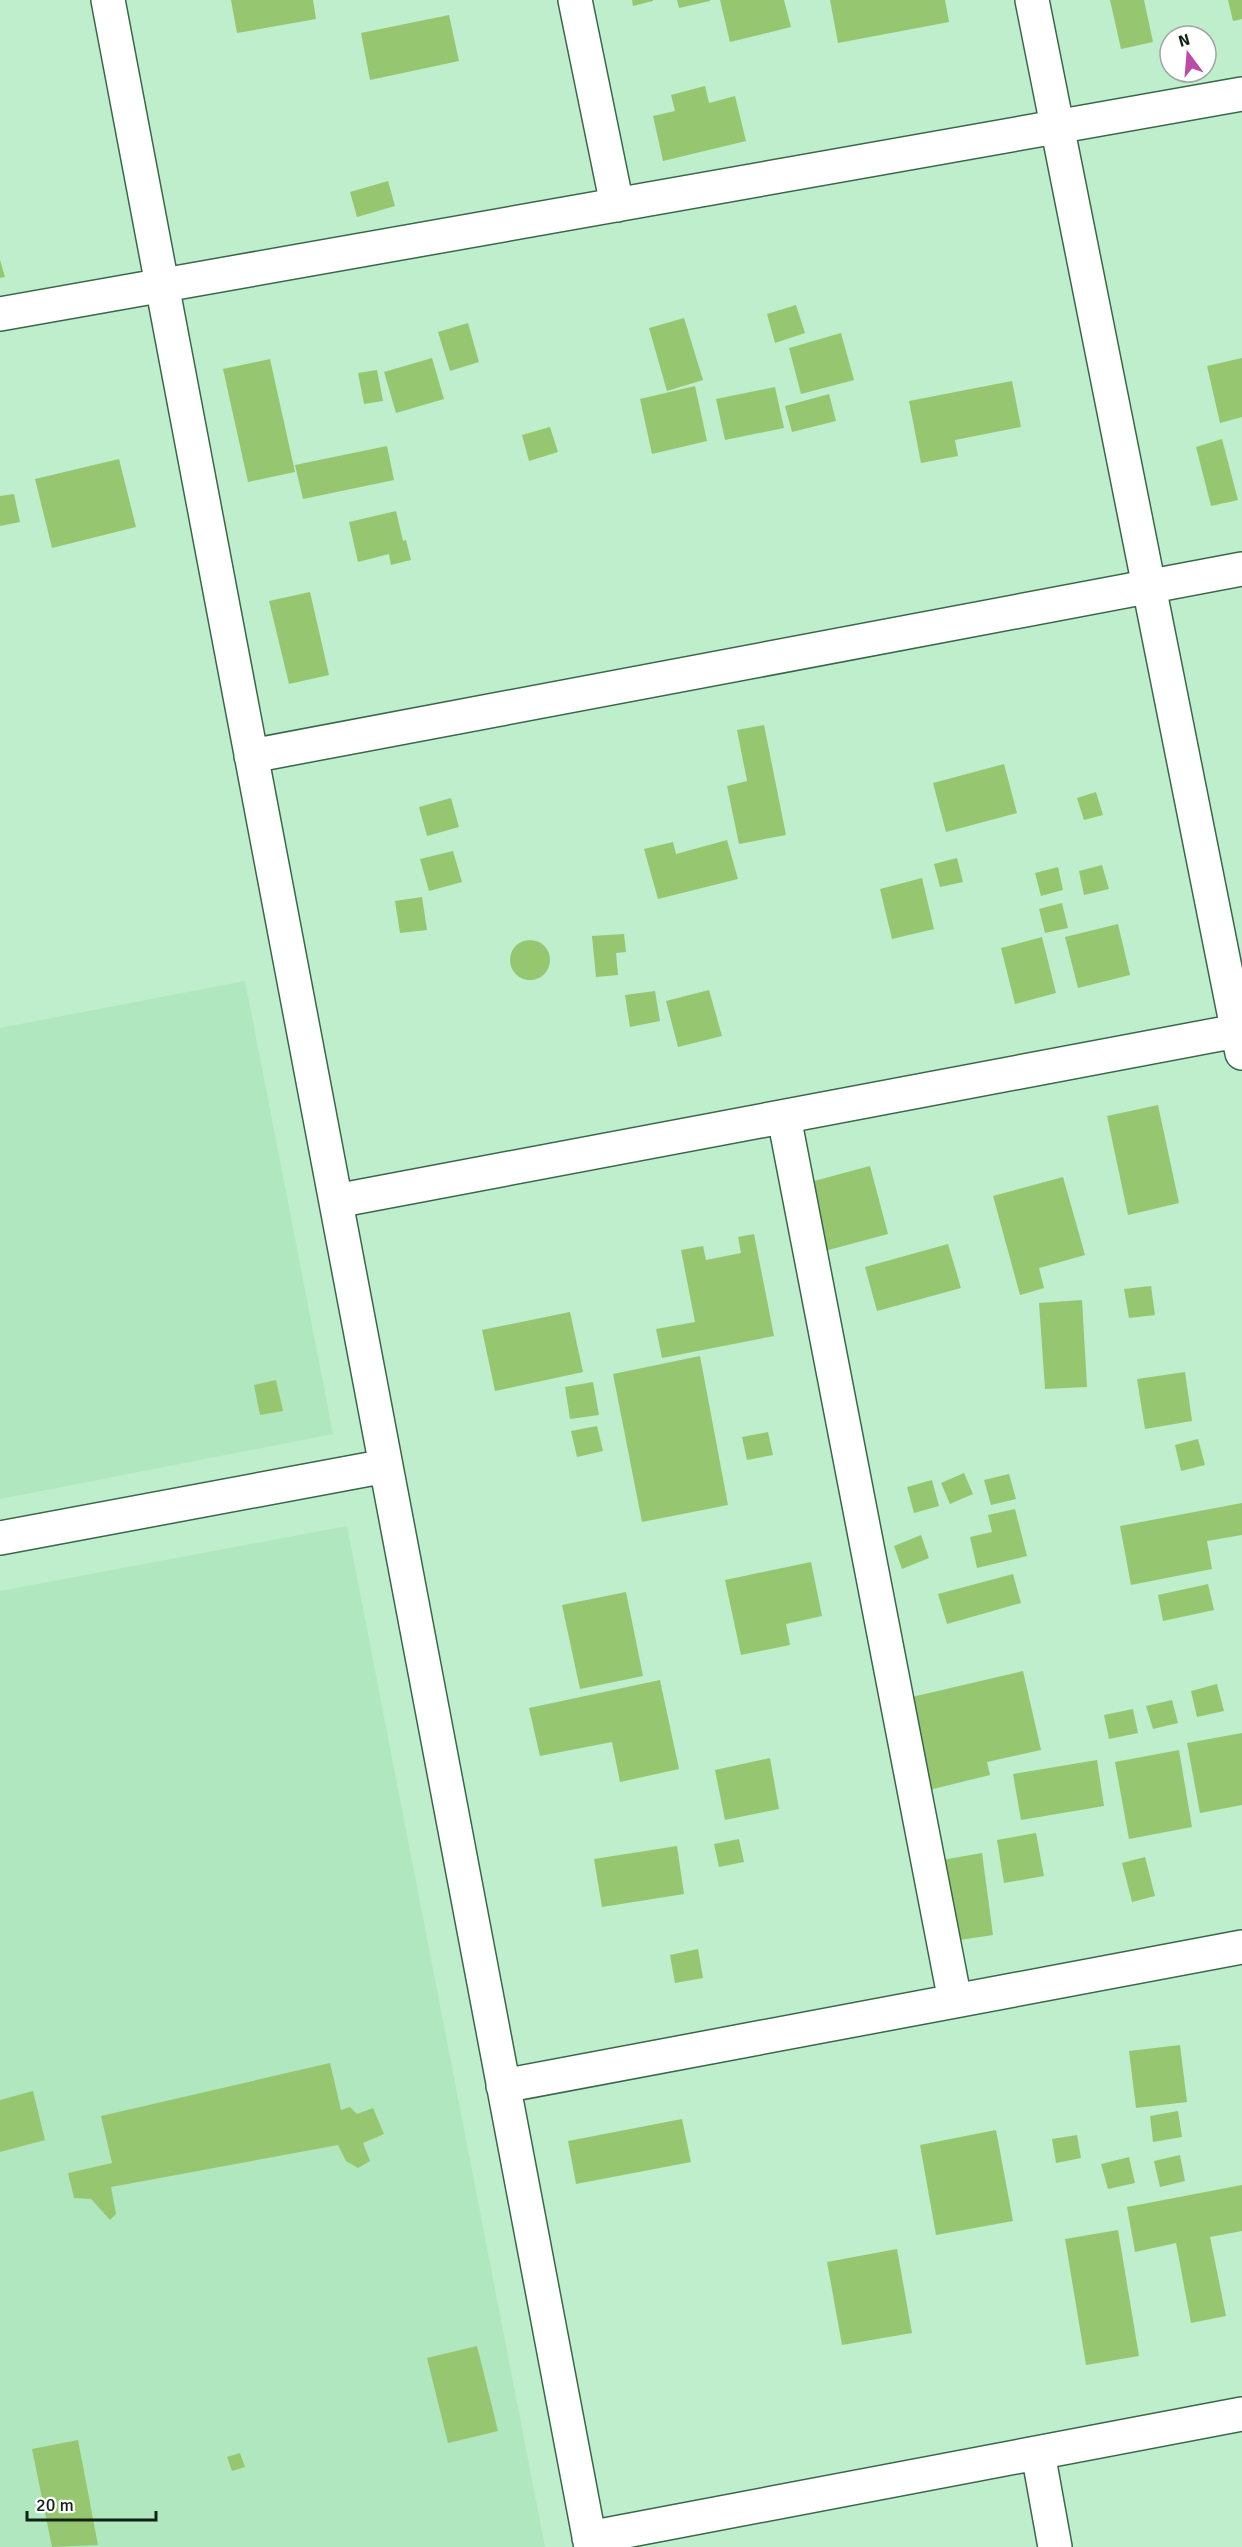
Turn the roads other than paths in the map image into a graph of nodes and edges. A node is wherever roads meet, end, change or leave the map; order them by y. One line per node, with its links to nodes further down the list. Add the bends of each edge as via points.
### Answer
1 (108, 0): 7 (street)
2 (575, 0): 6 (street)
3 (1032, 0): 5 (street)
4 (1242, 94): 5 (street)
5 (1057, 127): 6 (street); 10 (street)
6 (617, 205): 7 (street)
7 (163, 285): 8 (street); 11 (street)
8 (0, 314)
9 (1242, 569): 10 (street)
10 (1149, 587): 11 (street); 12 (street)
11 (251, 756): 14 (street)
12 (1240, 1038): 13 (street)
13 (784, 1117): 14 (street); 18 (street)
14 (336, 1202): 15 (street)
15 (386, 1466): 16 (street); 19 (street)
16 (0, 1538)
17 (1242, 1947): 18 (street)
18 (955, 2001): 19 (street)
19 (503, 2086): 22 (street)
20 (1242, 2414): 21 (street)
21 (1038, 2453): 22 (street); 23 (street)
22 (590, 2542)
23 (1055, 2547)

